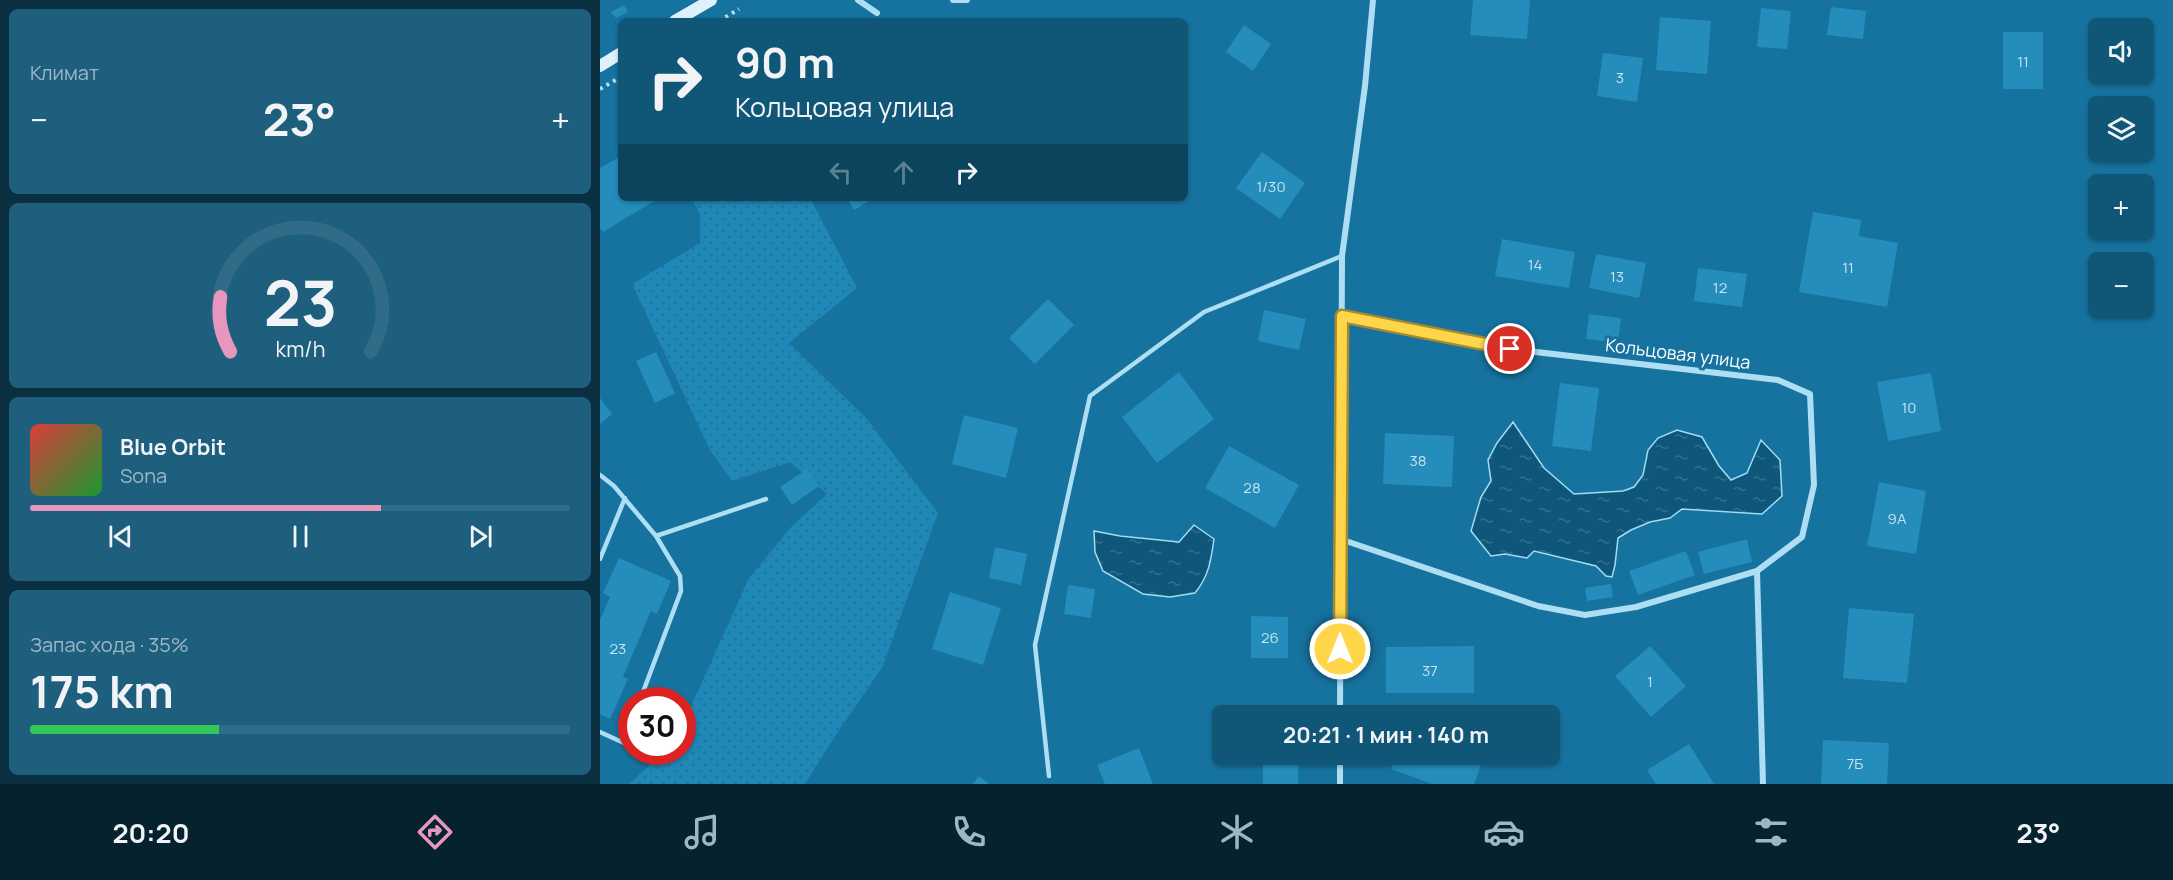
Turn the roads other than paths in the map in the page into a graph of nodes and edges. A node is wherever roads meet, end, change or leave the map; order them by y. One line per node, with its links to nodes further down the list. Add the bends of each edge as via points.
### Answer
1 (711, 0): 7 (main road)
2 (858, 0): 6 (street)
3 (953, 0): 4 (street)
4 (967, 0)
5 (1373, 0): 10 (street)
6 (877, 13)
7 (680, 18)
8 (618, 55): 9 (main road)
9 (600, 66)
10 (1342, 256): 11 (street); 24 (lane, via 1204,312 1090,396 1035,645)
11 (1342, 316): 16 (street); 18 (street, Кольцовая улица, via 1510,349 1778,380 1810,394 1814,485 1802,537)
12 (600, 475): 13 (lane)
13 (625, 498): 15 (lane); 17 (lane)
14 (766, 499): 15 (lane)
15 (656, 536): 19 (lane, via 680,576 681,591)
16 (1340, 539): 18 (street, Кольцовая улица, via 1538,606 1585,615 1636,607); 20 (street)
17 (600, 559)
18 (1757, 571): 26 (street)
19 (645, 687)
20 (1340, 705)
21 (600, 732): 22 (lane)
22 (618, 740)
23 (1340, 765): 25 (street)
24 (1049, 776)
25 (1340, 784)
26 (1763, 784)

